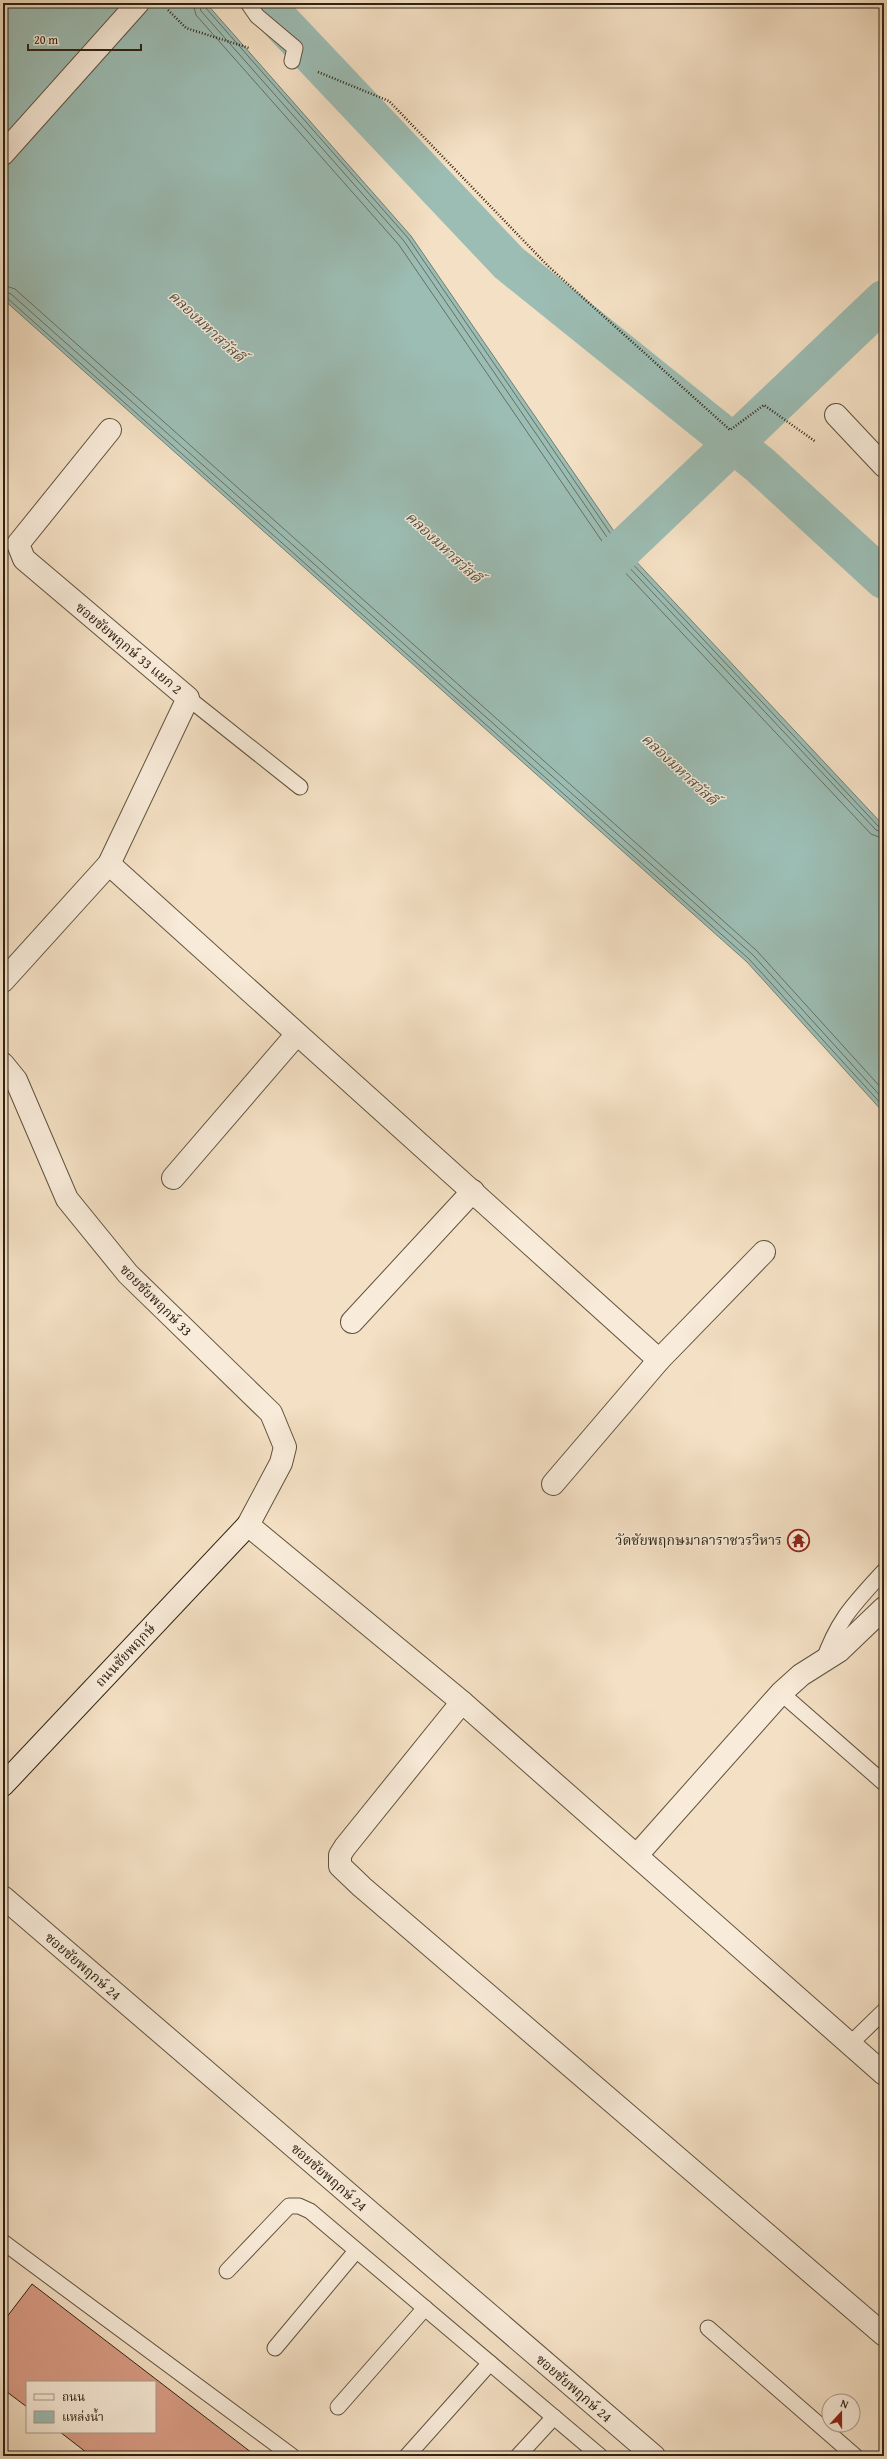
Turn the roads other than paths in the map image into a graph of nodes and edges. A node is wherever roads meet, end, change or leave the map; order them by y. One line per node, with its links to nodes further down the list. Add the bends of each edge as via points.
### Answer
1 (138, 3): 4 (street)
2 (248, 3): 3 (lane, via 257,16 295,48)
3 (290, 60)
4 (3, 154)
5 (836, 415): 7 (street)
6 (110, 430): 8 (street, ซอยชัยพฤกษ์ 33 แยก 2, via 18,544 24,559)
7 (884, 466)
8 (188, 698): 9 (lane); 10 (street, ซอยชัยพฤกษ์ 33 แยก 2)
9 (300, 787)
10 (109, 864): 11 (street, ซอยชัยพฤกษ์ 33 แยก 2); 12 (street)
11 (3, 981)
12 (297, 1034): 14 (street); 15 (street)
13 (3, 1064): 20 (street, ซอยชัยพฤกษ์ 33, via 16,1080 67,1199 128,1274 271,1413 285,1447 281,1463)
14 (173, 1178)
15 (473, 1191): 17 (street); 18 (street)
16 (764, 1252): 18 (street)
17 (352, 1322)
18 (659, 1360): 19 (street)
19 (552, 1484)
20 (248, 1525): 25 (street); 27 (street, ถนนชัยพฤกษ์)
21 (884, 1571): 23 (lane, via 848,1610 836,1628)
22 (884, 1608): 23 (street, via 850,1642)
23 (823, 1662): 24 (street, via 801,1675)
24 (781, 1694): 26 (lane); 28 (street)
25 (462, 1702): 28 (street); 38 (street, via 345,1846 340,1855 340,1866)
26 (884, 1783)
27 (3, 1785)
28 (637, 1855): 31 (street)
29 (3, 1897): 47 (street, ซอยชัยพฤกษ์ 24)
30 (884, 2011): 31 (lane)
31 (849, 2046): 32 (street)
32 (884, 2074)
33 (3, 2242): 43 (lane)
34 (356, 2251): 35 (lane, via 310,2212 299,2206 289,2206); 36 (lane); 39 (lane)
35 (227, 2271)
36 (425, 2308): 40 (lane); 41 (lane)
37 (708, 2328): 48 (lane)
38 (884, 2335)
39 (275, 2348)
40 (490, 2363): 42 (lane); 44 (lane)
41 (338, 2407)
42 (554, 2417): 45 (lane); 46 (lane)
43 (292, 2456)
44 (407, 2456)
45 (518, 2456)
46 (600, 2456)
47 (654, 2456)
48 (855, 2456)

